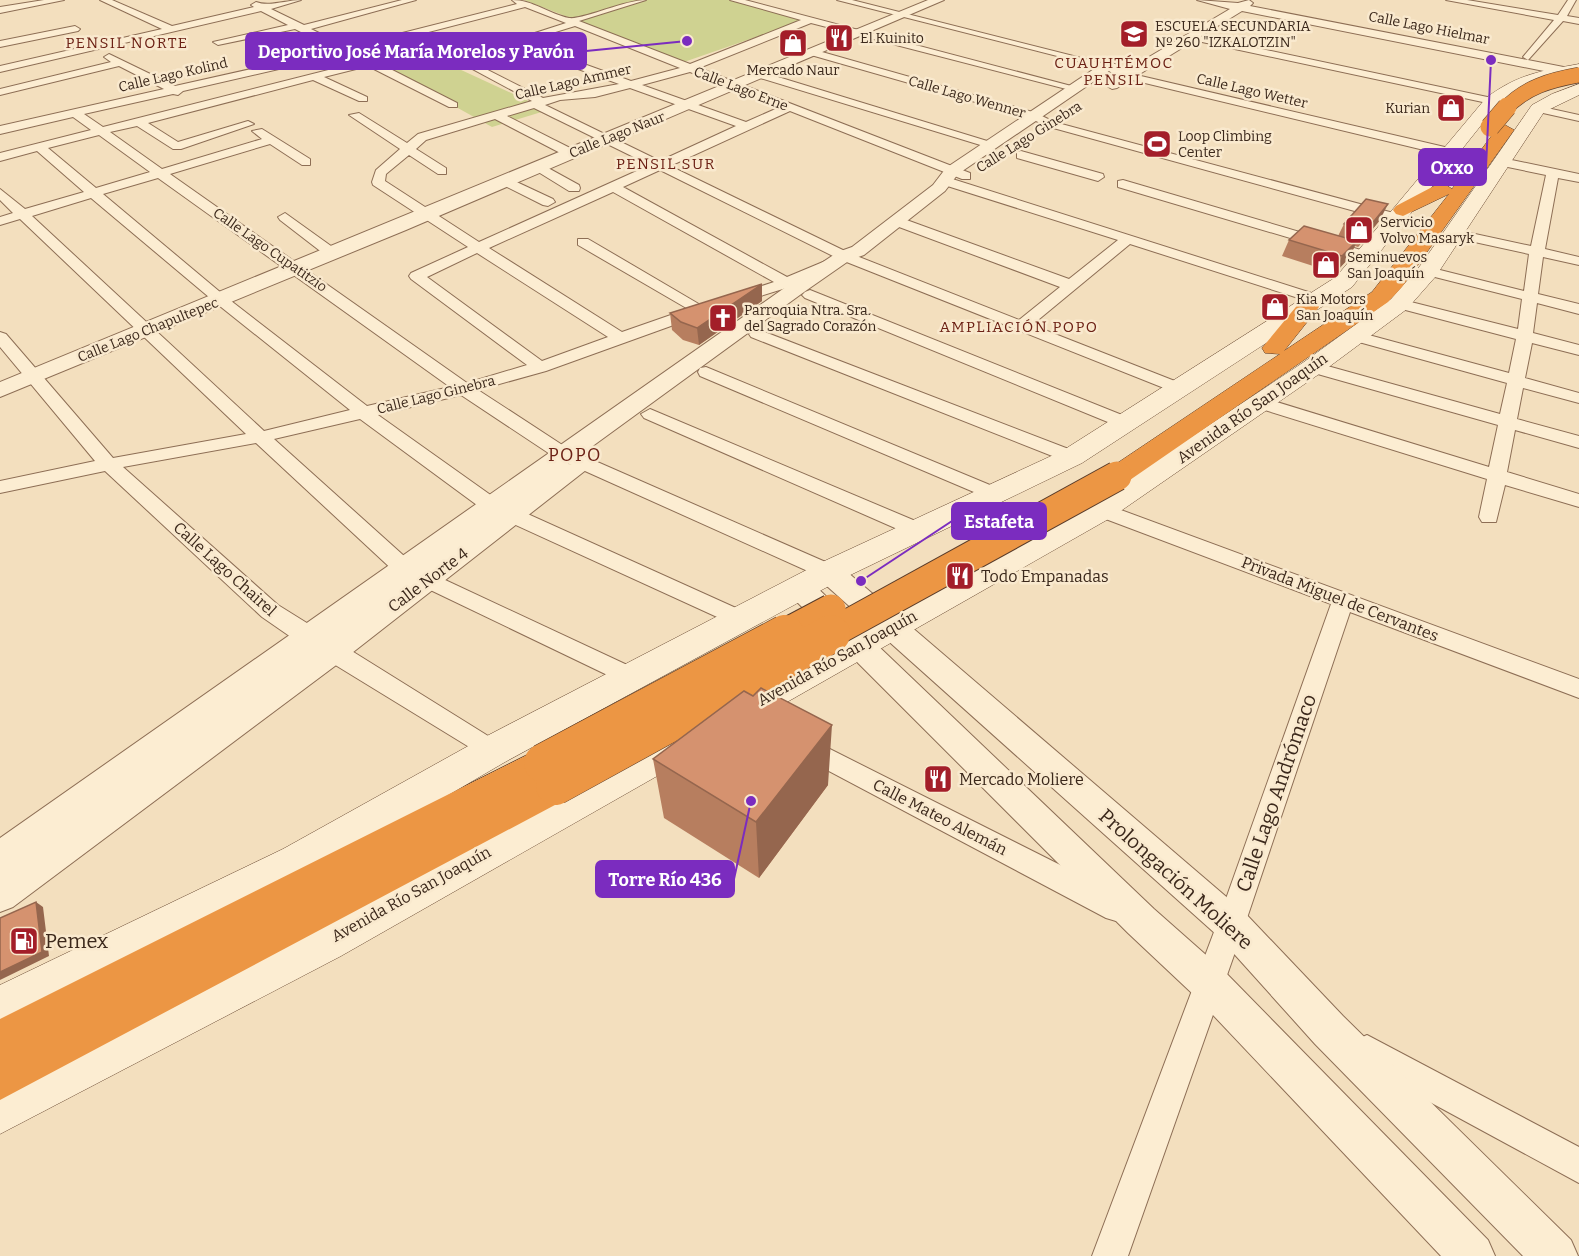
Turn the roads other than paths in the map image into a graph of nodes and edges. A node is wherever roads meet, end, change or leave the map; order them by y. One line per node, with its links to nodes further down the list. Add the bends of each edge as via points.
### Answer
1 (60, 0): 17 (street, via 18,12)
2 (104, 0): 27 (street)
3 (247, 0): 16 (street)
4 (297, 0): 16 (street)
5 (412, 0): 24 (street)
6 (642, 0): 23 (street)
7 (734, 0): 21 (street)
8 (841, 0): 18 (street, Calle Lago Wetter)
9 (938, 0): 18 (street, Calle Lago Naur)
10 (1203, 0): 15 (street, Calle Lago Hielmar)
11 (1225, 0): 15 (street, Calle Lago Hielmar)
12 (1450, 0): 19 (street)
13 (1572, 0): 19 (street)
14 (521, 2): 20 (street, Calle Lago Kolind); 23 (street, Calle Lago Erne)
15 (1245, 4): 31 (street, Calle Lago Ginebra); 56 (street, Calle Lago Hielmar)
16 (263, 9): 24 (street); 27 (street)
17 (0, 10)
18 (902, 15): 29 (street, Calle Lago Naur); 40 (street, Calle Lago Wetter)
19 (1561, 18): 22 (street); 56 (street)
20 (471, 19): 25 (street); 36 (street, Calle Lago Kolind)
21 (810, 20): 29 (street); 42 (street, Calle Lago Ammer)
22 (1579, 21)
23 (573, 22): 32 (street); 42 (street, Calle Lago Erne)
24 (298, 27): 33 (street); 36 (street)
25 (492, 27)
26 (75, 29): 34 (street, via 35,33)
27 (173, 30): 35 (street)
28 (502, 31): 32 (street)
29 (860, 33): 37 (street, Calle Lago Naur); 50 (street)
30 (208, 36): 33 (street)
31 (1191, 37): 45 (street, Calle Lago Ginebra); 56 (street)
32 (518, 40): 47 (street); 55 (street, via 459,58)
33 (218, 42): 43 (street)
34 (0, 44)
35 (94, 50): 38 (street); 41 (street)
36 (343, 51): 39 (street); 43 (street, Calle Lago Kolind)
37 (814, 53): 44 (street, Calle Lago Naur); 64 (street, Calle Lago Wenner)
38 (120, 63): 51 (street); 52 (street)
39 (367, 63): 46 (street); 59 (street)
40 (1108, 66): 45 (street, Calle Lago Wetter); 50 (street, Calle Lago Ginebra)
41 (0, 69)
42 (687, 69): 47 (street, Calle Lago Ammer); 49 (street, Calle Lago Erne)
43 (259, 70): 51 (street, Calle Lago Kolind)
44 (761, 75): 49 (street, Calle Lago Naur); 75 (street)
45 (1128, 76): 53 (street, Calle Lago Ginebra); 78 (street, Calle Lago Wetter)
46 (315, 77): 54 (street); 58 (street)
47 (633, 84): 55 (street, Calle Lago Ammer); 57 (street)
48 (1572, 85): 56 (main road, Avenida Río San Joaquín); 56 (highway, Avenida Río San Joaquín, via 1561,85 1523,107); 56 (main road, via 1530,78)
49 (733, 86): 57 (street, Calle Lago Naur); 60 (street, Calle Lago Erne)
50 (1074, 88): 64 (street, Calle Lago Ginebra)
51 (174, 90): 58 (street); 61 (street, Calle Lago Kolind)
52 (0, 92)
53 (1099, 94)
54 (363, 99)
55 (538, 103): 65 (street, Calle Lago Ammer); 72 (street)
56 (1508, 103): 78 (main road, Avenida Río San Joaquín); 86 (street); 94 (highway, Avenida Río San Joaquín); 104 (main road, Avenida Río San Joaquín)
57 (691, 104): 69 (street); 72 (street, Calle Lago Naur)
58 (208, 105): 66 (street); 67 (street)
59 (453, 105)
60 (789, 107): 69 (street); 89 (street, Calle Lago Erne)
61 (75, 112): 70 (street, Calle Lago Kolind); 71 (street, Calle Lago Cupatitzio)
62 (1069, 112): 68 (street, Calle Lago Ginebra)
63 (355, 115): 77 (street)
64 (1032, 115): 68 (street, Calle Lago Wenner); 75 (street, Calle Lago Ginebra)
65 (496, 116): 77 (street, Calle Lago Ammer, via 422,137); 79 (street)
66 (139, 123): 67 (street, via 177,146); 71 (street)
67 (248, 124): 73 (street)
68 (1050, 124): 74 (street, Calle Lago Ginebra); 99 (street, Calle Lago Wenner)
69 (746, 126): 82 (street)
70 (0, 130)
71 (101, 132): 76 (street); 85 (street, Calle Lago Cupatitzio)
72 (607, 139): 79 (street, Calle Lago Naur); 82 (street)
73 (270, 140): 81 (street); 85 (street)
74 (1026, 143): 87 (street); 89 (street, Calle Lago Ginebra)
75 (991, 144): 89 (street, Calle Lago Ginebra)
76 (39, 147): 80 (street); 96 (street)
77 (406, 147): 84 (street); 100 (street, Calle Lago Ammer, via 380,173 378,182)
78 (1449, 152): 99 (main road, Avenida Río San Joaquín)
79 (572, 154): 83 (street, Calle Lago Naur)
80 (0, 157)
81 (306, 162)
82 (660, 164): 92 (street); 110 (street)
83 (539, 167): 90 (street, Calle Lago Naur); 93 (street)
84 (442, 171)
85 (161, 173): 96 (street); 113 (street, Calle Lago Cupatitzio)
86 (1552, 173): 88 (street); 108 (street)
87 (1098, 177)
88 (1579, 178)
89 (951, 180): 103 (street, Calle Lago Ginebra); 105 (street, Calle Lago Erne)
90 (506, 181): 97 (street); 100 (street, Calle Lago Naur)
91 (1123, 184): 111 (street)
92 (612, 186): 107 (street); 116 (street)
93 (574, 188)
94 (1450, 192): 99 (highway); 104 (highway); 130 (highway, Avenida Río San Joaquín, via 1362,292); 132 (highway, Avenida Río San Joaquín, via 1394,282)
95 (0, 193): 98 (street)
96 (93, 193): 98 (street); 118 (street)
97 (548, 202)
98 (21, 214): 102 (street); 124 (street)
99 (1400, 214): 111 (main road, Avenida Río San Joaquín)
100 (426, 215): 107 (street); 109 (street, Calle Lago Naur)
101 (285, 217): 109 (street)
102 (0, 220)
103 (896, 221): 110 (street, Calle Lago Ginebra); 115 (street)
104 (1454, 231): 108 (street); 114 (main road, Avenida Río San Joaquín)
105 (1126, 240): 115 (street); 119 (street, Calle Lago Erne)
106 (583, 242): 122 (street)
107 (478, 248): 129 (street); 133 (street, via 416,276)
108 (1537, 251): 112 (street); 117 (street)
109 (333, 254): 113 (street, Calle Lago Naur)
110 (852, 256): 116 (street, Calle Norte 4); 123 (street)
111 (1366, 256): 119 (main road, Avenida Río San Joaquín, via 1344,282)
112 (1579, 261)
113 (296, 269): 118 (street, Calle Lago Chapultepec); 137 (street, Calle Lago Cupatitzio)
114 (1428, 271): 117 (street); 120 (main road, Avenida Río San Joaquín)
115 (1070, 285): 123 (street)
116 (797, 289): 122 (street, Calle Lago Ginebra); 125 (street, Calle Norte 4); 145 (street); 148 (street, Calle Norte 4)
117 (1532, 297): 121 (street); 126 (street)
118 (221, 300): 124 (street, Calle Lago Chapultepec); 142 (street)
119 (1314, 304): 130 (highway); 138 (main road, Avenida Río San Joaquín)
120 (1399, 304): 126 (street); 127 (main road, Avenida Río San Joaquín)
121 (1579, 309)
122 (701, 310): 129 (street, Calle Lago Ginebra)
123 (1022, 325): 138 (street)
124 (146, 330): 135 (street, Calle Lago Chapultepec); 146 (street)
125 (757, 334): 134 (street, Calle Norte 4); 150 (street)
126 (1525, 335): 131 (street); 136 (street)
127 (1354, 336): 132 (main road, Avenida Río San Joaquín); 136 (street)
128 (0, 337): 135 (street, Calle Lago Chairel)
129 (620, 338): 133 (street, Calle Lago Ginebra)
130 (1274, 348): 150 (highway, Avenida Río San Joaquín)
131 (1579, 350)
132 (1310, 357): 141 (main road, Avenida Río San Joaquín); 144 (street); 150 (highway, Avenida Río San Joaquín)
133 (540, 367): 137 (street, Calle Lago Ginebra)
134 (706, 372): 143 (street, Calle Norte 4); 153 (street)
135 (33, 376): 139 (street, Calle Lago Chapultepec); 149 (street, Calle Lago Chairel)
136 (1515, 380): 140 (street); 144 (street)
137 (464, 389): 142 (street, Calle Lago Ginebra); 148 (street, Calle Lago Cupatitzio)
138 (1179, 389): 145 (main road, Avenida Río San Joaquín)
139 (0, 390)
140 (1579, 398)
141 (1261, 403): 151 (street); 157 (main road, Avenida Río San Joaquín)
142 (364, 413): 146 (street, Calle Lago Ginebra); 155 (street)
143 (650, 414): 148 (street, Calle Norte 4); 158 (street)
144 (1508, 422): 147 (street); 151 (street)
145 (1126, 423): 150 (main road, Avenida Río San Joaquín)
146 (260, 437): 149 (street, Calle Lago Ginebra); 160 (street)
147 (1579, 442)
148 (573, 458): 155 (street, Calle Norte 4); 159 (street, Calle Lago Cupatitzio)
149 (108, 464): 152 (street, Calle Lago Ginebra); 165 (street, Calle Lago Chairel, via 270,611)
150 (1096, 466): 153 (main road, Avenida Río San Joaquín); 179 (highway, Avenida Río San Joaquín, bridge, via 549,775)
151 (1497, 475): 154 (street); 156 (street)
152 (0, 487)
153 (1008, 488): 157 (main road, via 1055,517); 158 (main road, Avenida Río San Joaquín)
154 (1579, 501)
155 (502, 512): 160 (street, Calle Norte 4); 163 (street)
156 (1489, 517)
157 (1090, 518): 162 (street, Privada Miguel de Cervantes); 164 (main road, Avenida Río San Joaquín)
158 (918, 530): 159 (main road, Avenida Río San Joaquín)
159 (829, 572): 161 (main road, Avenida Río San Joaquín); 164 (street, Prolongación Moliere)
160 (417, 574): 165 (street, Calle Norte 4); 167 (street, Calle Norte 4); 168 (street)
161 (800, 588): 163 (main road, Avenida Río San Joaquín); 166 (street)
162 (1343, 600): 169 (street, Privada Miguel de Cervantes); 175 (street, Calle Lago Andrómaco)
163 (740, 619): 168 (main road, Avenida Río San Joaquín)
164 (890, 628): 166 (main road, Avenida Río San Joaquín); 175 (street, Prolongación Moliere)
165 (309, 638): 167 (street, Calle Lago Chairel); 172 (street, Calle Norte 4)
166 (857, 646): 170 (main road, Avenida Río San Joaquín); 174 (street)
167 (333, 651): 171 (street, Calle Lago Chairel); 173 (street, Calle Norte 4)
168 (632, 677): 171 (main road, Avenida Río San Joaquín)
169 (1579, 689)
170 (761, 724): 174 (street, Calle Mateo Alemán); 184 (main road, Avenida Río San Joaquín, via 326,941)
171 (492, 751): 177 (main road, Avenida Río San Joaquín, via 297,862)
172 (0, 858)
173 (0, 896)
174 (1141, 921): 176 (street)
175 (1231, 924): 176 (street, Calle Lago Andrómaco); 180 (street, Prolongación Moliere)
176 (1209, 983): 186 (street, Calle Lago Andrómaco); 187 (street)
177 (0, 1009)
178 (0, 1027): 179 (highway)
179 (60, 1029): 181 (highway, Avenida Río San Joaquín); 182 (highway, Avenida Río San Joaquín); 183 (highway)
180 (1329, 1030): 185 (street); 188 (street, Prolongación Moliere)
181 (0, 1044)
182 (0, 1076)
183 (0, 1091)
184 (0, 1110)
185 (1579, 1166)
186 (1110, 1256)
187 (1472, 1256)
188 (1555, 1256)

